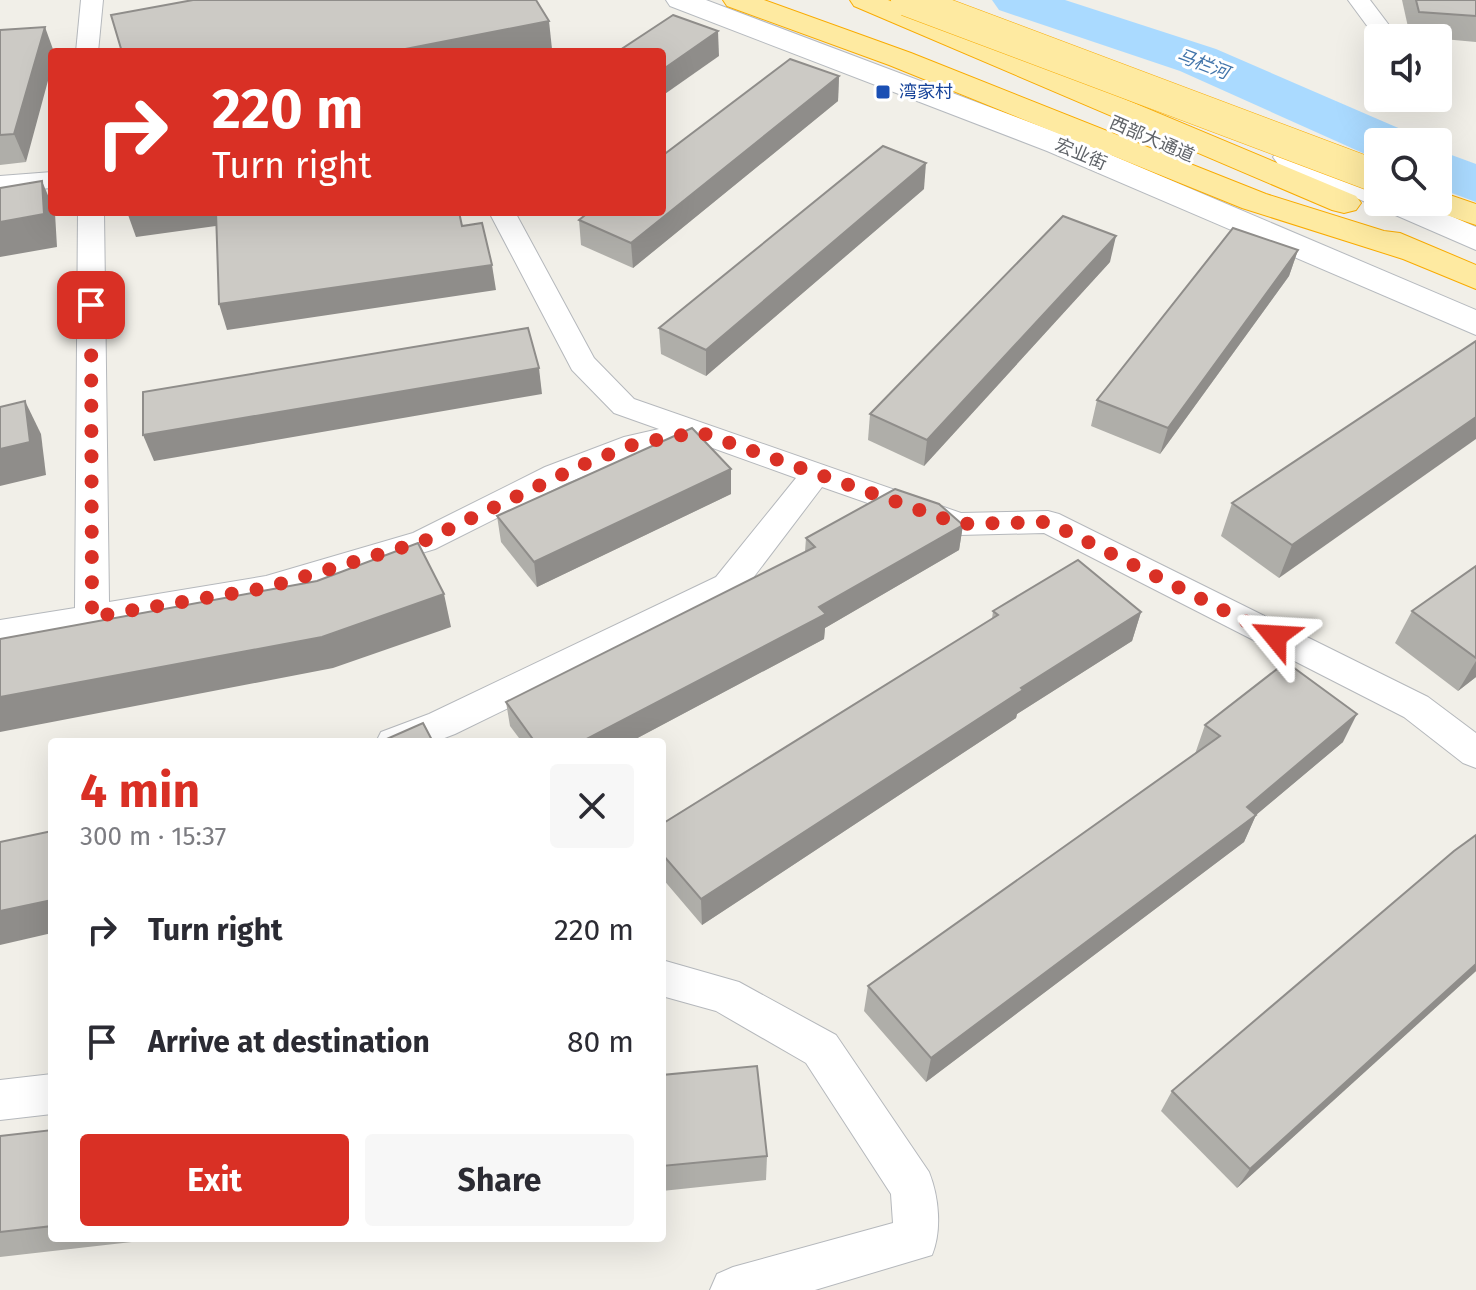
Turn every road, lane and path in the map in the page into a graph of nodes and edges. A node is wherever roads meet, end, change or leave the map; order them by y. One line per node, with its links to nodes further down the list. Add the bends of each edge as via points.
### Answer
1 (92, 0): 9 (street)
2 (680, 0): 23 (main road, 宏业街, via 1058,144)
3 (907, 0): 10 (highway, bridge)
4 (932, 0): 13 (main road, via 990,21)
5 (1359, 0): 8 (street)
6 (742, 2): 20 (highway, via 900,59 1254,201)
7 (853, 3): 20 (highway, 西部大通道); 21 (highway, 西部大通道)
8 (1377, 24)
9 (87, 48)
10 (1364, 172)
11 (48, 180): 12 (street)
12 (0, 184)
13 (1364, 190)
14 (1452, 206): 15 (highway)
15 (1476, 215)
16 (91, 216): 26 (street)
17 (504, 216): 24 (street, via 582,363 624,406)
18 (1422, 216): 19 (main road)
19 (1476, 240)
20 (1416, 252): 22 (highway, 西部大通道)
21 (1476, 259)
22 (1476, 278)
23 (1476, 324)
24 (699, 432): 25 (street); 26 (street, via 635,444 569,470 424,541 266,588)
25 (816, 474): 28 (street, via 728,586); 30 (street, via 959,524 1048,522 1416,707)
26 (92, 617): 27 (street)
27 (0, 633)
28 (448, 733): 29 (street)
29 (418, 738)
30 (1476, 753)
31 (666, 979): 34 (street, via 725,995 821,1049 913,1188 916,1239)
32 (48, 1094): 33 (street)
33 (0, 1100)
34 (733, 1290)

